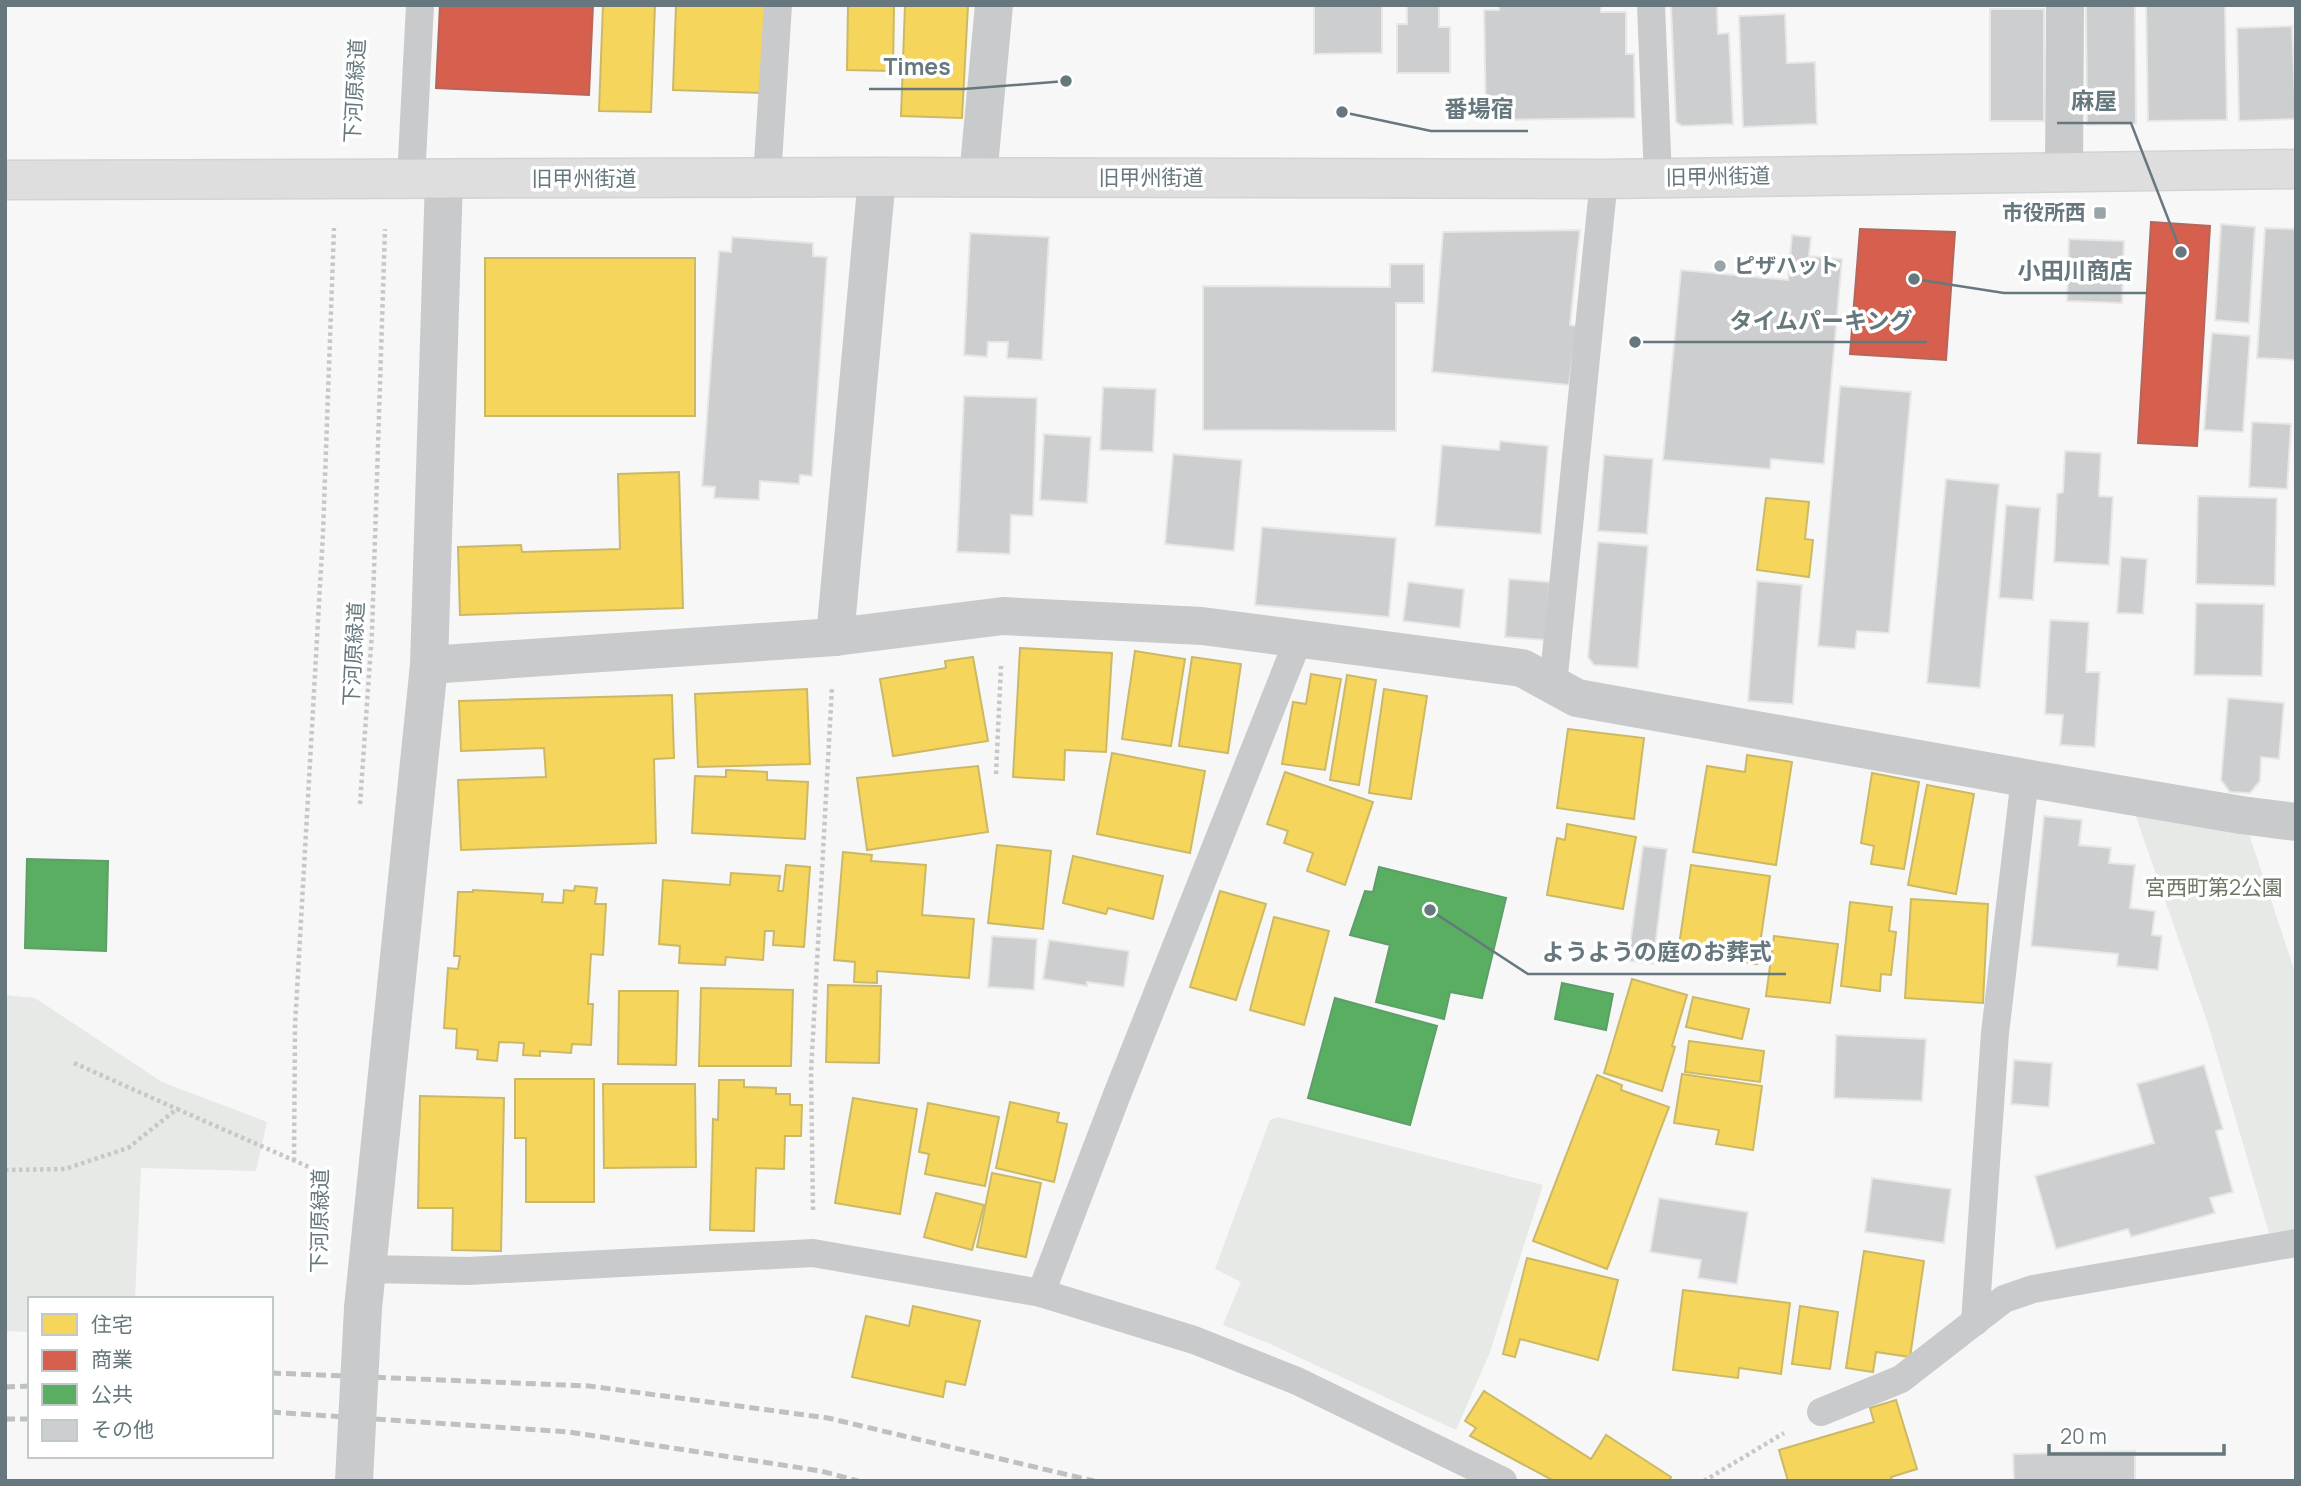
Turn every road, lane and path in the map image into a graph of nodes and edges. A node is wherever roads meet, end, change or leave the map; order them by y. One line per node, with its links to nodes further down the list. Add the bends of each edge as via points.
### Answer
1 (420, 5): 12 (lane)
2 (778, 5): 10 (lane)
3 (994, 5): 9 (street)
4 (1651, 5): 11 (lane)
5 (2065, 5): 7 (street)
6 (2296, 169): 7 (main road, 旧甲州街道)
7 (2064, 171): 11 (main road, 旧甲州街道)
8 (877, 177): 9 (main road, 旧甲州街道); 10 (main road, 旧甲州街道); 18 (street)
9 (978, 177): 13 (main road, 旧甲州街道)
10 (767, 178): 12 (main road, 旧甲州街道)
11 (1658, 178): 13 (main road, 旧甲州街道)
12 (428, 179): 15 (main road, 旧甲州街道); 20 (street)
13 (1604, 179): 21 (lane)
14 (5, 180): 15 (main road, 旧甲州街道)
15 (367, 180): 24 (path, 下河原緑道, via 386,220 372,632)
16 (334, 219): 28 (path, via 323,533 295,1026)
17 (1003, 616): 18 (street); 19 (street, via 1202,626); 22 (path)
18 (835, 637): 20 (street); 32 (path, via 811,1072)
19 (1299, 638): 21 (street, via 1521,668); 34 (lane)
20 (429, 666): 33 (street)
21 (1553, 685): 23 (street, via 1577,698)
22 (996, 774)
23 (2025, 778): 25 (street); 35 (lane, via 1995,1033)
24 (360, 810)
25 (2296, 822)
26 (74, 1063): 27 (path)
27 (177, 1109): 28 (path); 29 (path, via 128,1148 65,1169)
28 (294, 1161): 30 (path)
29 (5, 1170)
30 (335, 1178)
31 (2296, 1243): 35 (lane, via 2032,1289 2004,1299)
32 (813, 1253): 33 (lane, via 468,1271); 34 (lane)
33 (367, 1269): 37 (street, bridge)
34 (1041, 1293): 38 (lane, via 1194,1340 1297,1381)
35 (1975, 1322): 36 (lane, via 1901,1379)
36 (1821, 1412): 39 (path)
37 (354, 1481)
38 (1503, 1481)
39 (1704, 1481)

